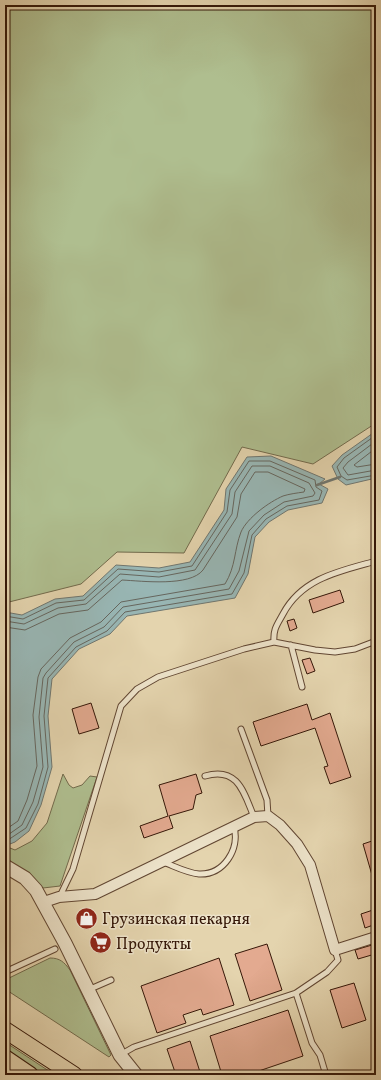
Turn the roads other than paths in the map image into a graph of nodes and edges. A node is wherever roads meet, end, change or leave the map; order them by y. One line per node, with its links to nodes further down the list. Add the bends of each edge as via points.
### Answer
1 (376, 561): 3 (lane, via 312,582 287,606 273,630)
2 (376, 641): 4 (lane, via 355,649 334,652)
3 (274, 642): 4 (lane); 13 (lane, via 158,677 137,689 121,706 74,869)
4 (291, 646): 5 (lane)
5 (302, 687)
6 (241, 729): 8 (lane, via 267,800)
7 (205, 776): 9 (lane, via 217,772 236,780 242,786)
8 (268, 816): 9 (street); 17 (street, via 297,844 310,865)
9 (254, 817): 10 (street)
10 (234, 827): 11 (street); 11 (lane, via 237,836 235,848 220,868 210,874 197,874)
11 (163, 862): 13 (street, via 95,894)
12 (5, 866): 14 (street, via 24,878)
13 (59, 897): 14 (street)
14 (44, 902): 16 (street)
15 (376, 937): 17 (street)
16 (60, 946): 18 (lane); 20 (street)
17 (335, 950): 21 (lane, via 338,960 327,972)
18 (5, 972)
19 (111, 980): 20 (lane)
20 (88, 990): 23 (street)
21 (296, 993): 23 (lane, via 134,1047); 28 (lane, via 312,1043 320,1055)
22 (5, 1030): 26 (main road)
23 (120, 1056): 27 (street)
24 (5, 1058): 25 (main road)
25 (30, 1075)
26 (74, 1075)
27 (136, 1075)
28 (326, 1075)

